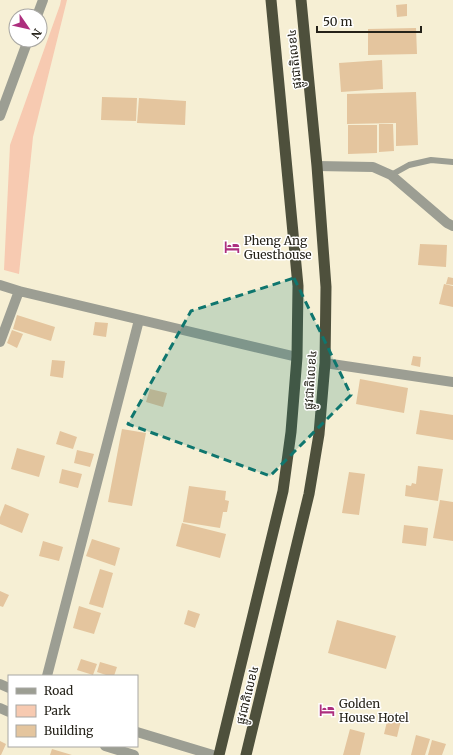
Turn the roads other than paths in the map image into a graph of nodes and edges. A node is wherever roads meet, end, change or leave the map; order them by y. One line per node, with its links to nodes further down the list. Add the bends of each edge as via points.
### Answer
1 (272, 0): 13 (highway, ផ្លូវជាតិលេខ៤, via 298,286)
2 (301, 0): 6 (highway, ផ្លូវជាតិលេខ៤)
3 (25, 48): 4 (street)
4 (0, 116)
5 (453, 162): 7 (lane, via 430,160 409,166)
6 (318, 166): 7 (street, via 373,168); 14 (highway, ផ្លូវជាតិលេខ៤, via 326,287)
7 (390, 176): 8 (street)
8 (453, 226)
9 (0, 285): 10 (street)
10 (19, 292): 11 (street); 12 (street)
11 (139, 320): 13 (street); 16 (street)
12 (0, 342)
13 (297, 356): 21 (highway, ផ្លូវជាតិលេខ៤, via 283,491)
14 (326, 362): 15 (street); 22 (highway, ផ្លូវជាតិលេខ៤, via 319,434 309,494)
15 (453, 382)
16 (47, 675)
17 (138, 732): 20 (street)
18 (108, 747): 19 (street)
19 (134, 755)
20 (213, 755)
21 (219, 755)
22 (246, 755)

